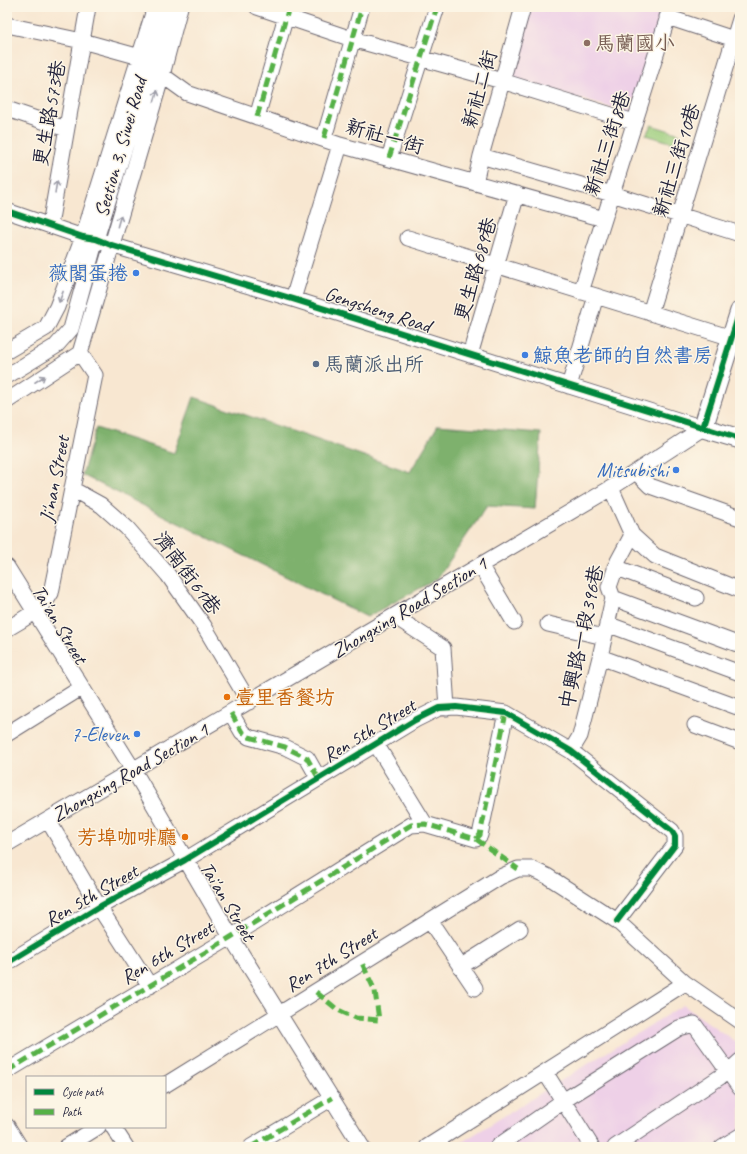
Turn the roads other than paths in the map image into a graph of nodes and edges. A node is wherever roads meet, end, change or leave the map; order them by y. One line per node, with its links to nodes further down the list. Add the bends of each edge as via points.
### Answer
1 (88, 7): 15 (street, 更生路573巷)
2 (155, 7): 17 (street, Section 3, Siwei Road)
3 (170, 7): 17 (street, Section 3, Siwei Road)
4 (180, 7): 17 (street, Section 3, Siwei Road)
5 (257, 7): 9 (street)
6 (362, 7): 13 (street)
7 (437, 7): 16 (street)
8 (523, 7): 18 (street, 新社二街)
9 (287, 12): 13 (street); 20 (street)
10 (669, 12): 14 (street); 21 (street, 新社三街8巷)
11 (740, 19): 14 (street, 新社三街10巷)
12 (7, 25): 15 (street)
13 (352, 39): 16 (street); 23 (street)
14 (737, 40): 31 (street, 新社三街10巷)
15 (82, 41): 17 (street); 22 (street, 更生路573巷)
16 (422, 58): 18 (street); 26 (street)
17 (151, 65): 20 (street, 新社一街, via 187,93); 35 (street, Section 3, Siwei Road); 37 (street, Section 3, Siwei Road, one-way to 17)
18 (502, 81): 21 (street); 25 (street, 新社二街)
19 (7, 109): 22 (street)
20 (257, 117): 23 (street, 新社一街)
21 (634, 122): 29 (street, 新社三街8巷)
22 (66, 129): 33 (street, 更生路573巷, one-way to 22)
23 (324, 138): 24 (street, 新社一街)
24 (340, 145): 26 (street, 新社一街); 41 (street)
25 (481, 156): 27 (street, 新社二街); 29 (street)
26 (389, 158): 27 (street, 新社一街)
27 (475, 183): 28 (street, 新社一街)
28 (517, 194): 32 (street, 新社一街); 38 (street, 更生路689巷)
29 (612, 194): 31 (street); 32 (street, 新社三街8巷)
30 (7, 211): 33 (street, Gengsheng Road)
31 (680, 215): 34 (street); 43 (street, 新社三街10巷)
32 (604, 219): 39 (street, 新社三街8巷)
33 (50, 225): 35 (street, Gengsheng Road)
34 (740, 234)
35 (90, 238): 37 (street, Gengsheng Road); 45 (street, Section 3, Siwei Road, one-way to 45, via 46,328); 48 (street, Section 3, Siwei Road, via 70,329 56,346)
36 (408, 238): 38 (street)
37 (112, 246): 41 (street, Gengsheng Road); 46 (street, Section 3, Siwei Road)
38 (497, 266): 39 (street); 47 (street, 更生路689巷)
39 (581, 292): 40 (street)
40 (596, 296): 43 (street); 49 (street)
41 (293, 299): 47 (street, Gengsheng Road)
42 (740, 311): 44 (main road)
43 (650, 313): 44 (street)
44 (732, 338): 51 (main road)
45 (7, 350)
46 (80, 353): 50 (street, one-way to 46); 55 (street, Ji'nan Street, via 95,375)
47 (470, 356): 49 (street, Gengsheng Road)
48 (7, 376)
49 (569, 386): 51 (street, Gengsheng Road)
50 (7, 401)
51 (703, 428): 52 (main road, Gengsheng Road); 53 (street, Zhongxing Road Section 1)
52 (740, 439)
53 (636, 472): 54 (street, Zhongxing Road Section 1); 56 (street, via 650,486)
54 (610, 488): 57 (street); 58 (street, Zhongxing Road Section 1)
55 (72, 489): 64 (street, Ji'nan Street, via 51,592 46,601); 74 (street, 濟南街61巷, via 101,505 128,528 168,575 204,626)
56 (740, 518)
57 (632, 535): 60 (street, 中興路一段396巷); 61 (street, via 655,556)
58 (480, 565): 65 (street, Zhongxing Road Section 1); 66 (street)
59 (7, 567): 64 (street, Tai'an Street)
60 (615, 567): 62 (street, 中興路一段396巷, via 609,587); 63 (street)
61 (740, 588)
62 (614, 598): 69 (street, 中興路一段396巷); 70 (street)
63 (696, 598)
64 (34, 612): 68 (street, Ji'nan Street); 73 (street, Tai'an Street)
65 (394, 616): 74 (street, Zhongxing Road Section 1); 75 (street, via 443,648)
66 (514, 622)
67 (548, 624): 69 (street)
68 (7, 629)
69 (605, 630): 71 (street, 中興路一段396巷); 72 (street)
70 (740, 645)
71 (600, 657): 76 (street); 83 (street, 中興路一段396巷, via 580,736)
72 (740, 673)
73 (81, 688): 80 (street); 84 (street, Tai'an Street)
74 (249, 702): 77 (street, Zhongxing Road Section 1)
75 (447, 708): 78 (street, Ren 5th Street); 82 (street, Ren 5th Street, via 439,708)
76 (740, 708)
77 (231, 713): 84 (street, Zhongxing Road Section 1); 85 (street, via 242,732 249,737 286,747 306,758)
78 (506, 713): 83 (street, Ren 5th Street); 87 (street, via 480,835 476,839)
79 (695, 725): 81 (street)
80 (7, 734)
81 (740, 742)
82 (376, 744): 85 (street, Ren 5th Street); 87 (street)
83 (571, 751): 92 (street, Ren 5th Street, via 675,836 675,845)
84 (134, 770): 86 (street, Zhongxing Road Section 1); 89 (street, Tai'an Street)
85 (318, 779): 89 (street, Ren 5th Street)
86 (48, 820): 88 (street, Zhongxing Road Section 1); 90 (street)
87 (425, 824): 94 (street, Ren 6th Street, via 412,825)
88 (7, 844)
89 (185, 860): 90 (street, Ren 5th Street); 94 (street, Tai'an Street)
90 (99, 907): 95 (street, Ren 5th Street); 98 (street)
91 (430, 921): 92 (street, Ren 7th Street, via 500,877 518,869 532,870 547,876); 96 (street); 100 (street, Ren 7th Street)
92 (616, 921): 97 (street)
93 (520, 929): 96 (street)
94 (231, 937): 98 (street, Ren 6th Street); 100 (street, Tai'an Street)
95 (7, 963)
96 (460, 967): 99 (street)
97 (685, 983): 101 (street); 104 (street)
98 (150, 986): 103 (street, Ren 6th Street)
99 (475, 988)
100 (280, 1014): 105 (street, Ren 7th Street); 107 (street, Tai'an Street)
101 (740, 1021)
102 (735, 1066): 106 (street); 108 (street, via 694,1024 679,1028); 121 (street)
103 (7, 1071)
104 (544, 1072): 108 (street); 118 (street)
105 (166, 1084)
106 (740, 1088)
107 (332, 1098): 116 (street); 117 (street, Tai'an Street)
108 (563, 1101): 119 (street); 120 (street)
109 (7, 1126): 113 (street)
110 (96, 1128): 114 (street)
111 (114, 1128): 115 (street)
112 (740, 1136): 122 (street)
113 (20, 1147)
114 (66, 1147)
115 (126, 1147)
116 (251, 1147)
117 (362, 1147)
118 (427, 1147)
119 (497, 1147)
120 (592, 1147)
121 (615, 1147)
122 (722, 1147)

